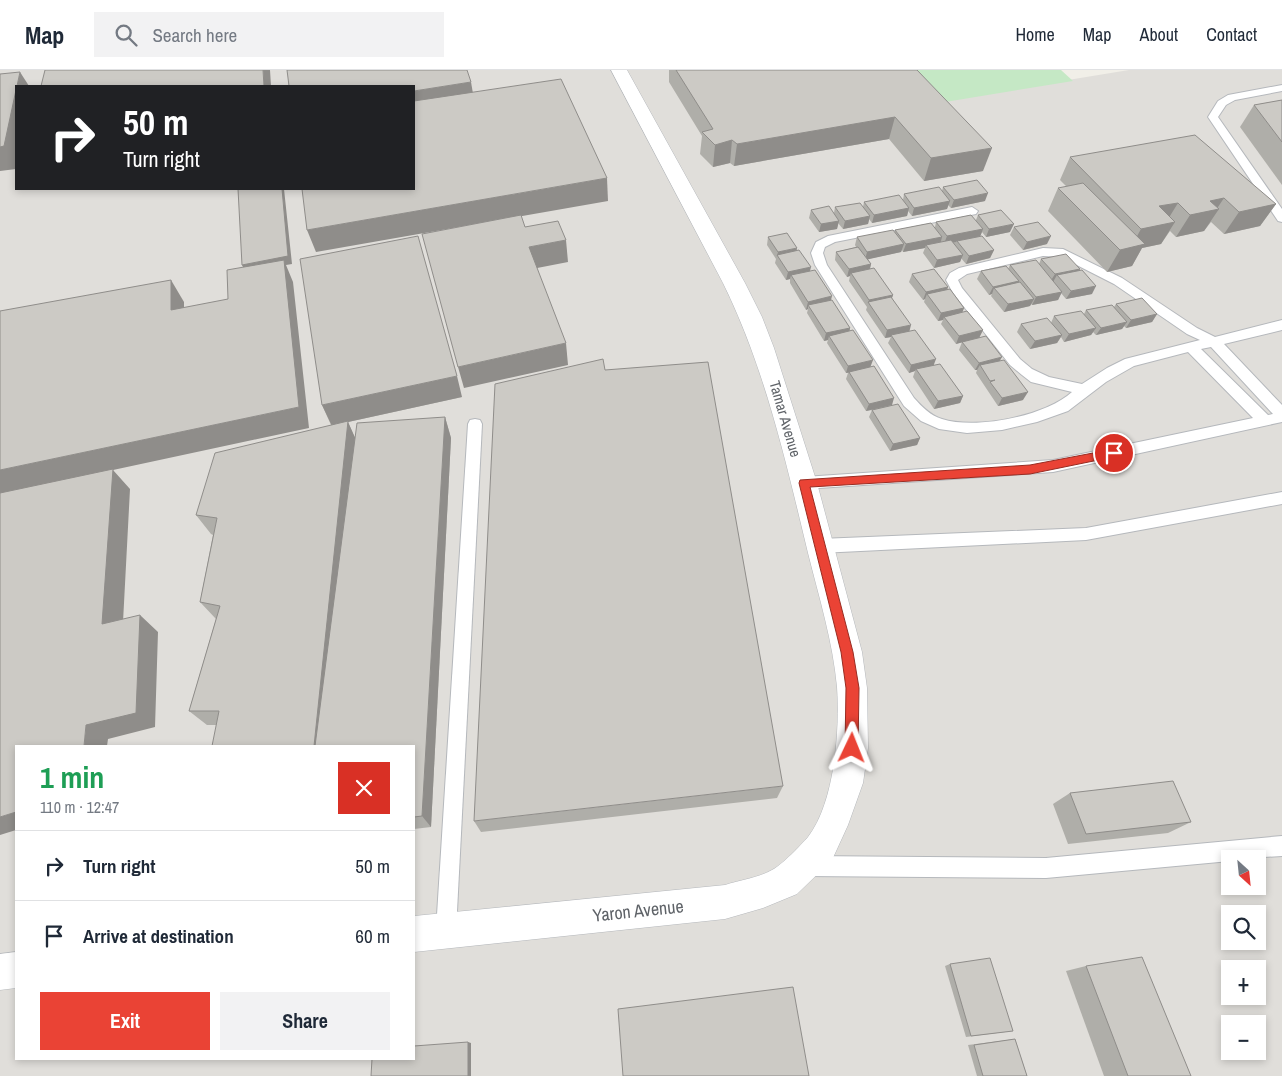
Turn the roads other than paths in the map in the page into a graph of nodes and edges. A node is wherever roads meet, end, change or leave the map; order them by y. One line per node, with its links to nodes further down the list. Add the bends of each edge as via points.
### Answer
1 (619, 70): 13 (street, Tamar Avenue, via 751,317)
2 (1282, 88): 4 (lane, via 1232,97 1222,103 1213,117)
3 (972, 210): 9 (lane, via 832,239 820,246 817,258 909,402 918,412 939,424 972,429 1023,421 1063,408)
4 (1282, 218)
5 (1282, 325): 7 (lane)
6 (1192, 331): 7 (lane); 8 (lane); 9 (lane, via 1118,281 1063,253 1032,254 954,276 952,280 957,290 1015,362 1036,378)
7 (1213, 341): 8 (lane); 10 (lane)
8 (1190, 346): 9 (lane, via 1116,368); 11 (lane)
9 (1084, 390)
10 (1282, 416): 11 (lane)
11 (1264, 420): 13 (lane, via 1046,468)
12 (474, 424): 19 (lane)
13 (804, 483): 15 (street, Tamar Avenue)
14 (1282, 498): 15 (lane, via 1086,534)
15 (820, 546): 16 (street, Tamar Avenue, via 847,652 852,688 852,748 847,783)
16 (832, 825): 18 (street, Yaron Avenue, via 820,848)
17 (1282, 846): 18 (lane, via 1046,868)
18 (802, 866): 19 (street, Yaron Avenue, via 785,882 725,902)
19 (430, 933)
20 (15, 970): 21 (street)
21 (0, 972)

